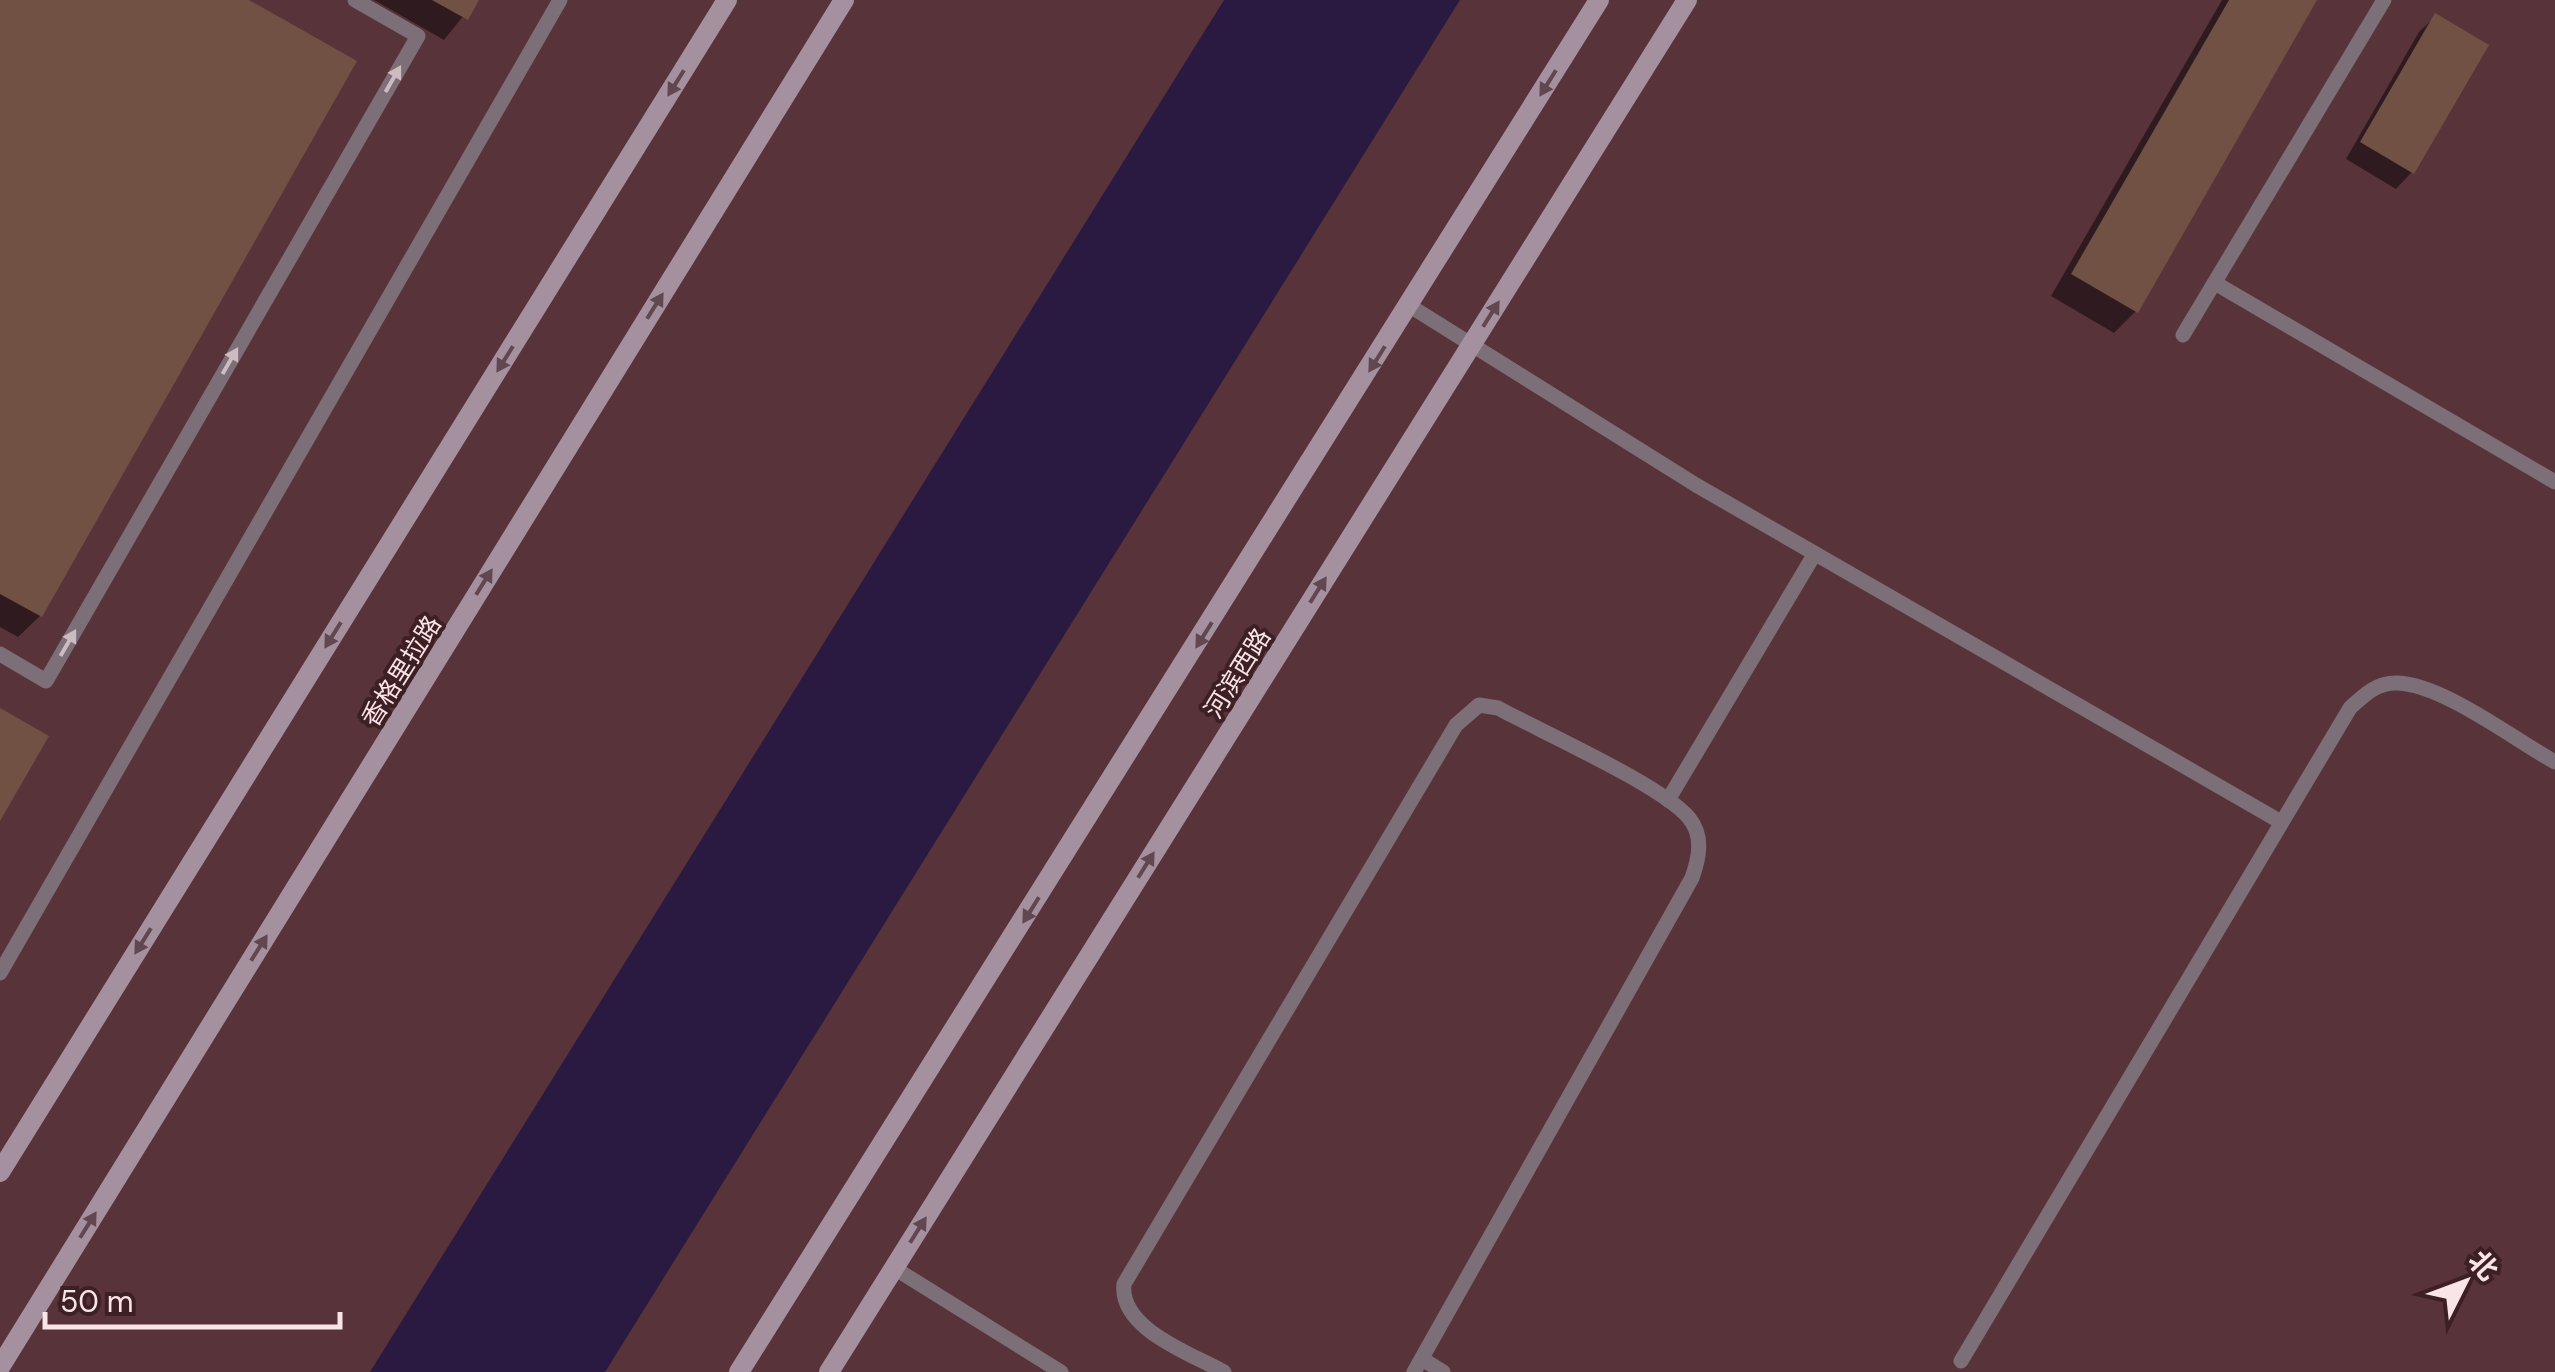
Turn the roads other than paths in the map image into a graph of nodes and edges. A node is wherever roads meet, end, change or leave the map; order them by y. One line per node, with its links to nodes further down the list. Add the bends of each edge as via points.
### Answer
1 (356, 0): 14 (lane, one-way to 1, via 46,680 418,36)
2 (560, 0): 18 (lane)
3 (728, 0): 19 (street, one-way to 19)
4 (844, 0): 23 (street, 香格里拉路, one-way to 4)
5 (1599, 0): 9 (street, one-way to 9)
6 (1687, 0): 11 (street, 河滨西路, one-way to 6)
7 (2384, 0): 8 (lane)
8 (2215, 283): 10 (lane); 12 (lane)
9 (1410, 306): 11 (lane); 24 (street, one-way to 24)
10 (2183, 336)
11 (1472, 344): 13 (lane); 20 (street, 河滨西路, one-way to 11)
12 (2555, 482)
13 (1814, 555): 16 (lane); 17 (lane)
14 (0, 654)
15 (2555, 762): 17 (lane, via 2428,690 2396,683 2370,690 2350,708)
16 (1668, 800): 22 (lane, via 1695,829 1700,857 1692,878); 27 (lane, via 1498,708 1479,704 1456,725 1124,1284 1122,1297 1153,1332)
17 (2281, 822): 21 (lane)
18 (0, 973)
19 (0, 1172)
20 (894, 1268): 25 (street, 河滨西路); 26 (lane)
21 (1961, 1361)
22 (1418, 1366): 28 (lane)
23 (0, 1367)
24 (739, 1372)
25 (830, 1372)
26 (1061, 1372)
27 (1224, 1372)
28 (1443, 1372)

